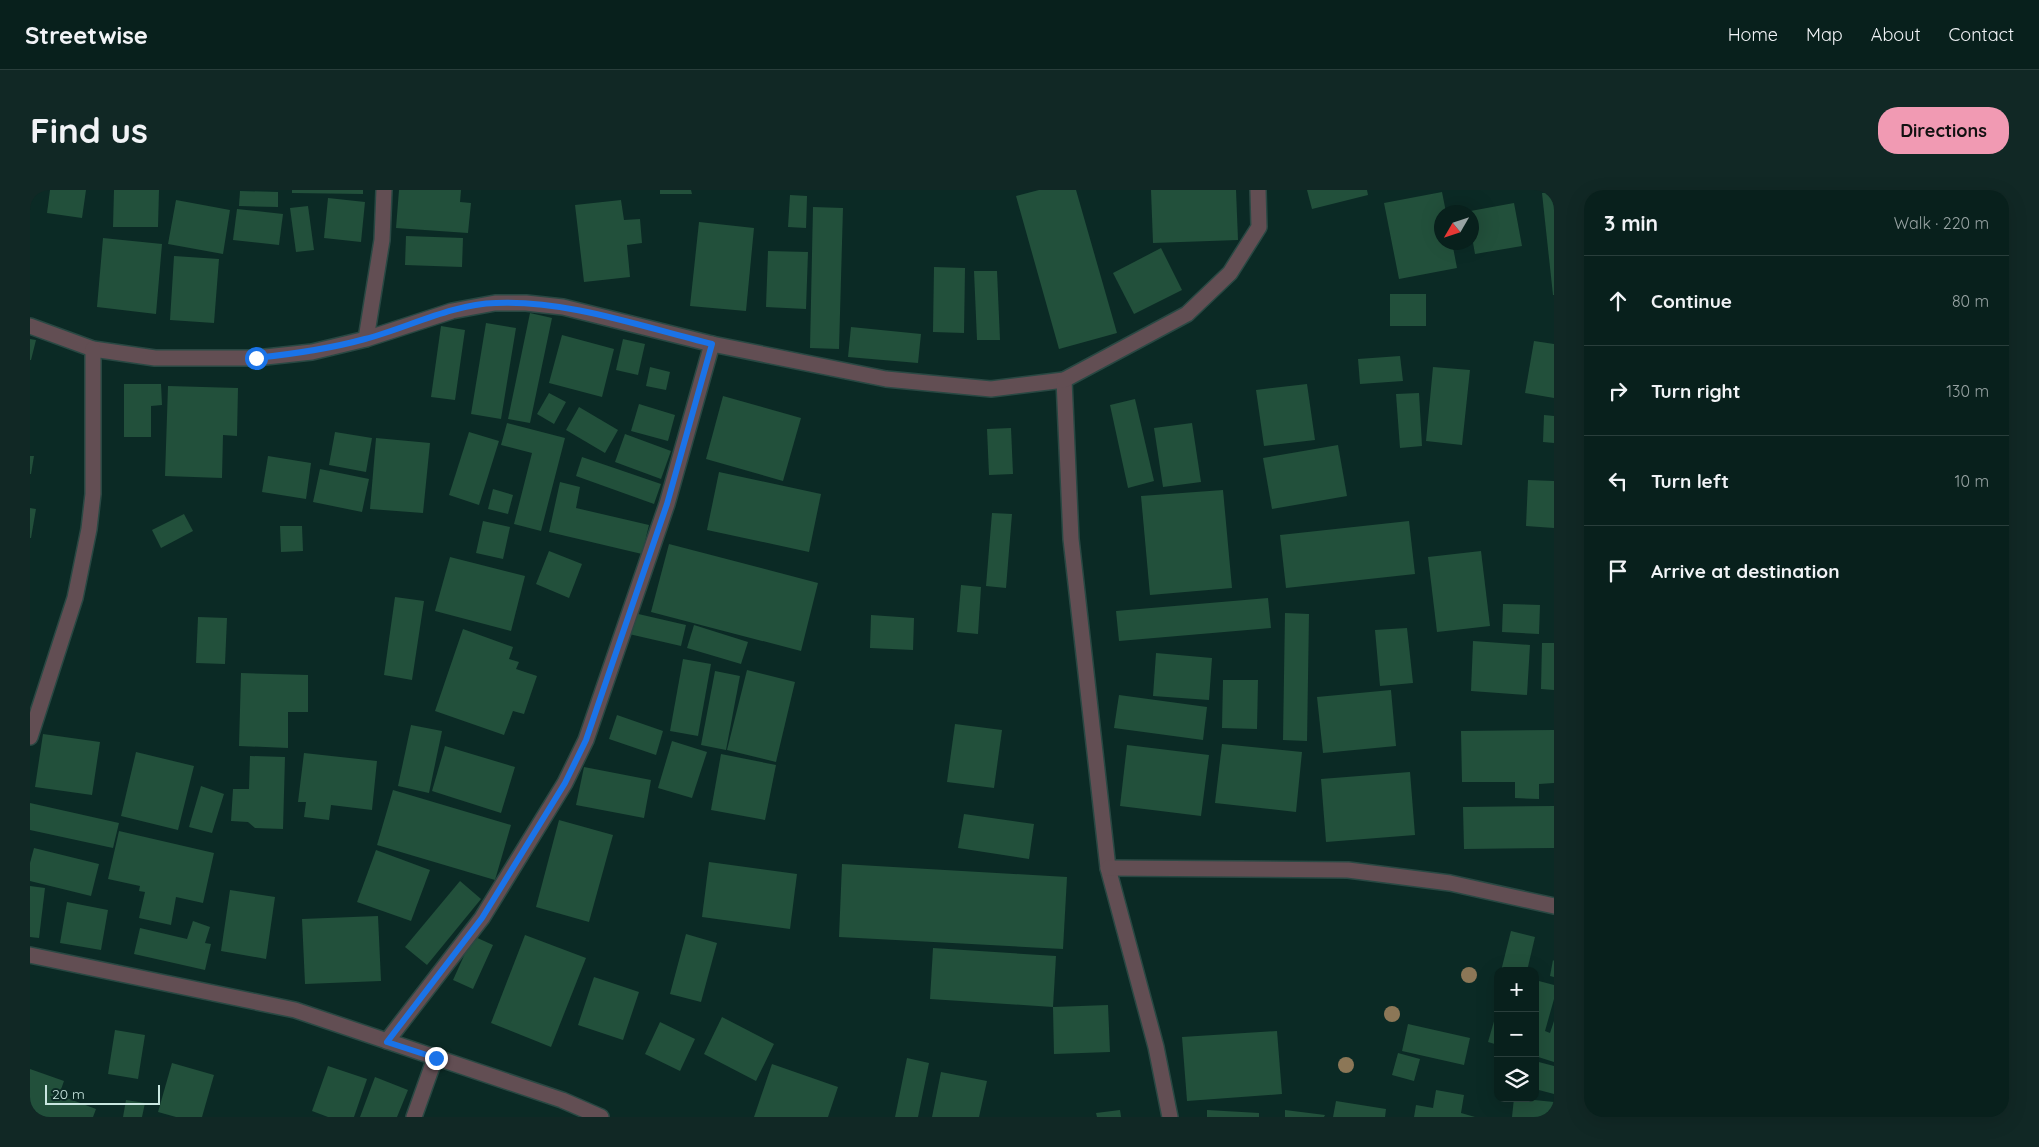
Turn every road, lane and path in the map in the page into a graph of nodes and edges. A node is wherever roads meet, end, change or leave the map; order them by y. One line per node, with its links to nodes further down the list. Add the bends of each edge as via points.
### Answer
1 (384, 190): 4 (street, via 382,240)
2 (1258, 190): 7 (street, via 1259,227 1230,273 1187,314)
3 (30, 326): 6 (street)
4 (366, 339): 5 (street, via 452,311 494,303 563,307); 6 (street, via 312,352 256,358 155,358)
5 (712, 344): 7 (street, via 886,379 992,389); 12 (street, via 667,504 586,740 565,783 482,918)
6 (94, 348): 8 (street, via 93,494 89,529 75,598)
7 (1064, 380): 9 (street, via 1071,539)
8 (30, 737)
9 (1108, 868): 10 (street, via 1348,870 1450,883); 16 (street, via 1156,1047)
10 (1554, 906)
11 (30, 955): 12 (street, via 294,1010)
12 (387, 1042): 13 (street)
13 (436, 1058): 14 (street); 15 (street, via 562,1100)
14 (414, 1117)
15 (601, 1117)
16 (1170, 1117)

